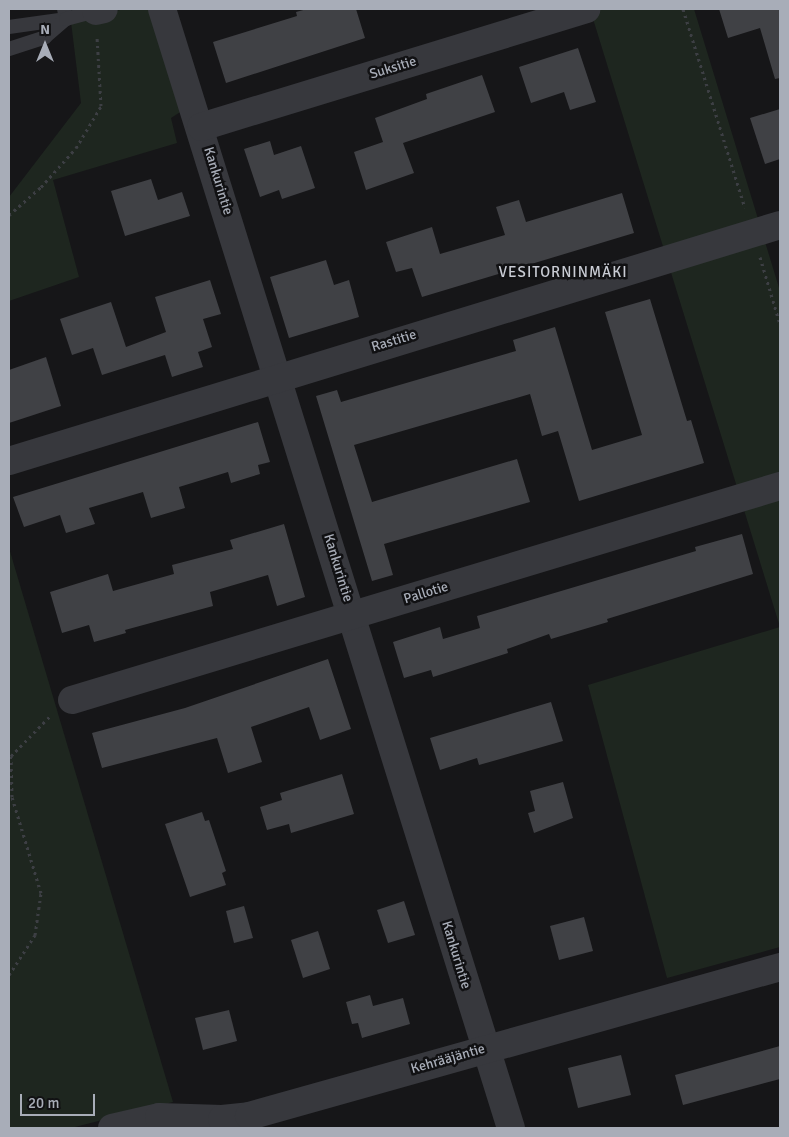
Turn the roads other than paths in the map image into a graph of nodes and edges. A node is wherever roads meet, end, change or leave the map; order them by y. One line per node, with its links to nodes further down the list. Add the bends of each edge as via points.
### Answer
1 (162, 9): 7 (street, Kankurintie)
2 (586, 9): 7 (street, Suksitie)
3 (100, 10): 4 (lane)
4 (65, 14): 5 (lane); 6 (lane, via 45,37)
5 (9, 28)
6 (9, 48)
7 (201, 127): 9 (street, Kankurintie)
8 (780, 225): 9 (street, Rastitie)
9 (278, 376): 10 (street, Rastitie); 12 (street, Kankurintie)
10 (9, 461)
11 (780, 486): 12 (street, Pallotie)
12 (352, 615): 13 (street, Pallotie); 15 (street, Kankurintie)
13 (72, 700)
14 (780, 967): 15 (street, Kehrääjäntie)
15 (485, 1048): 16 (street, Kehrääjäntie, via 249,1116 222,1119 159,1117); 17 (street, Kankurintie)
16 (112, 1128)
17 (511, 1128)

